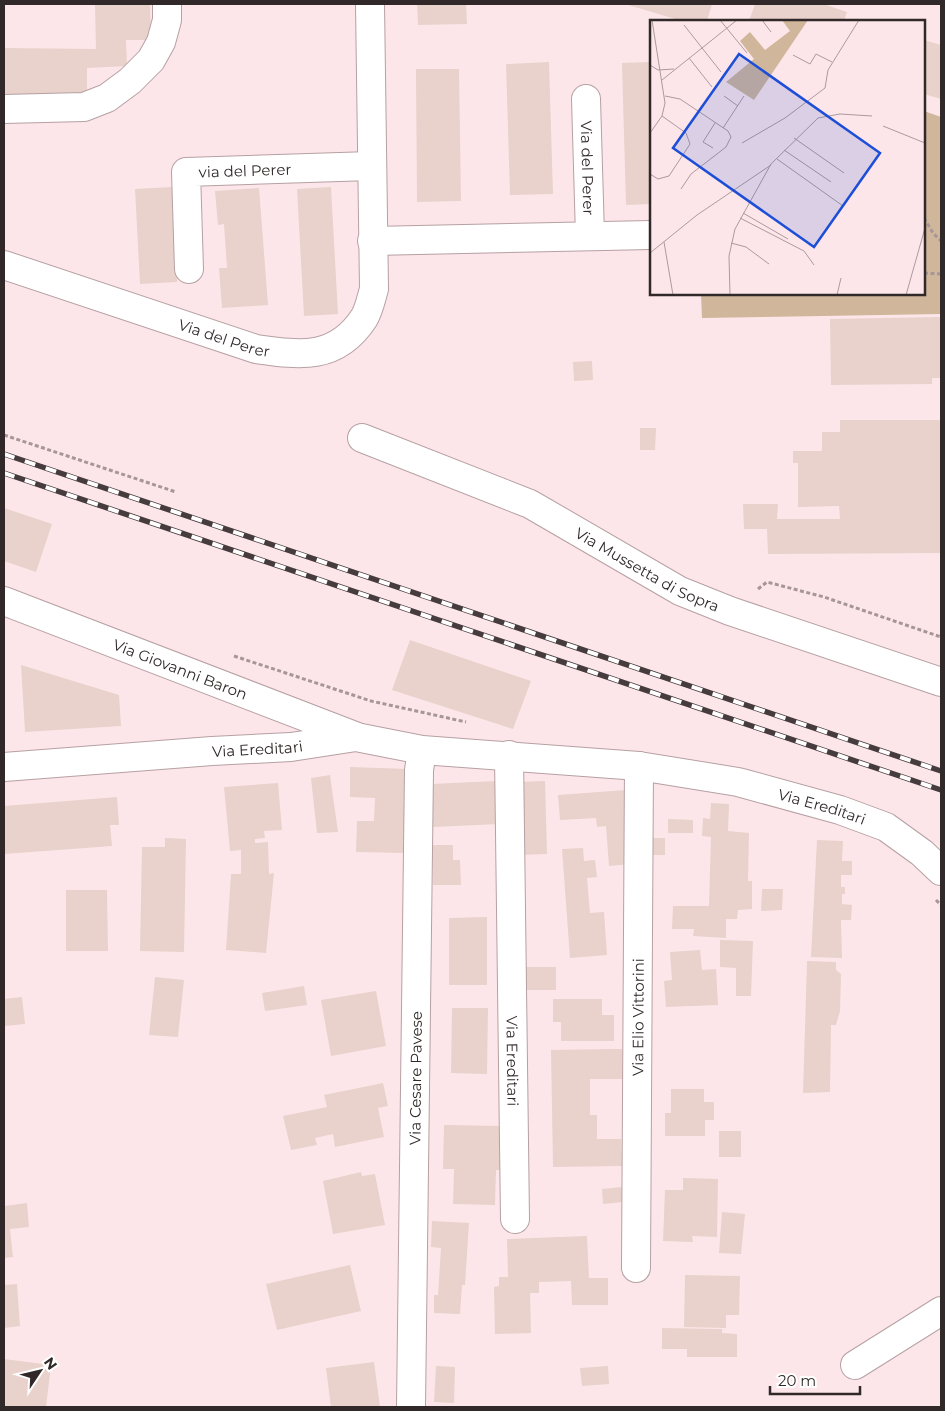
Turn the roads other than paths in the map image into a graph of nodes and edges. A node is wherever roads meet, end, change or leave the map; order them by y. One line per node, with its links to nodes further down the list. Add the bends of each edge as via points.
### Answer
1 (167, 4): 4 (street, via 161,42 151,60 108,98 84,107)
2 (370, 4): 5 (street, Via del Perer)
3 (586, 99): 7 (street, Via del Perer)
4 (4, 109)
5 (371, 166): 8 (street, Via del Perer); 10 (street, via del Perer, via 186,172)
6 (650, 235): 7 (street, Via del Perer)
7 (590, 236): 8 (street, Via del Perer)
8 (372, 242): 9 (street, Via del Perer, via 374,289 364,317 350,335 331,348 298,355 248,346)
9 (4, 265)
10 (189, 269)
11 (362, 438): 13 (street, Via Mussetta di Sopra, via 530,504 680,591)
12 (4, 601): 14 (street, Via Giovanni Baron)
13 (941, 682)
14 (356, 737): 15 (street, Via Ereditari); 18 (street, Via Ereditari, via 291,747)
15 (422, 750): 16 (street, Via Ereditari); 24 (street, Via Cesare Pavese, via 419,770)
16 (509, 755): 17 (street, Via Ereditari); 20 (street, Via Ereditari)
17 (639, 766): 19 (street, Via Ereditari, via 738,782 840,810 886,827); 21 (street, Via Elio Vittorini)
18 (4, 767)
19 (941, 871)
20 (514, 1219)
21 (636, 1268)
22 (941, 1311): 23 (street)
23 (855, 1365)
24 (410, 1407)

